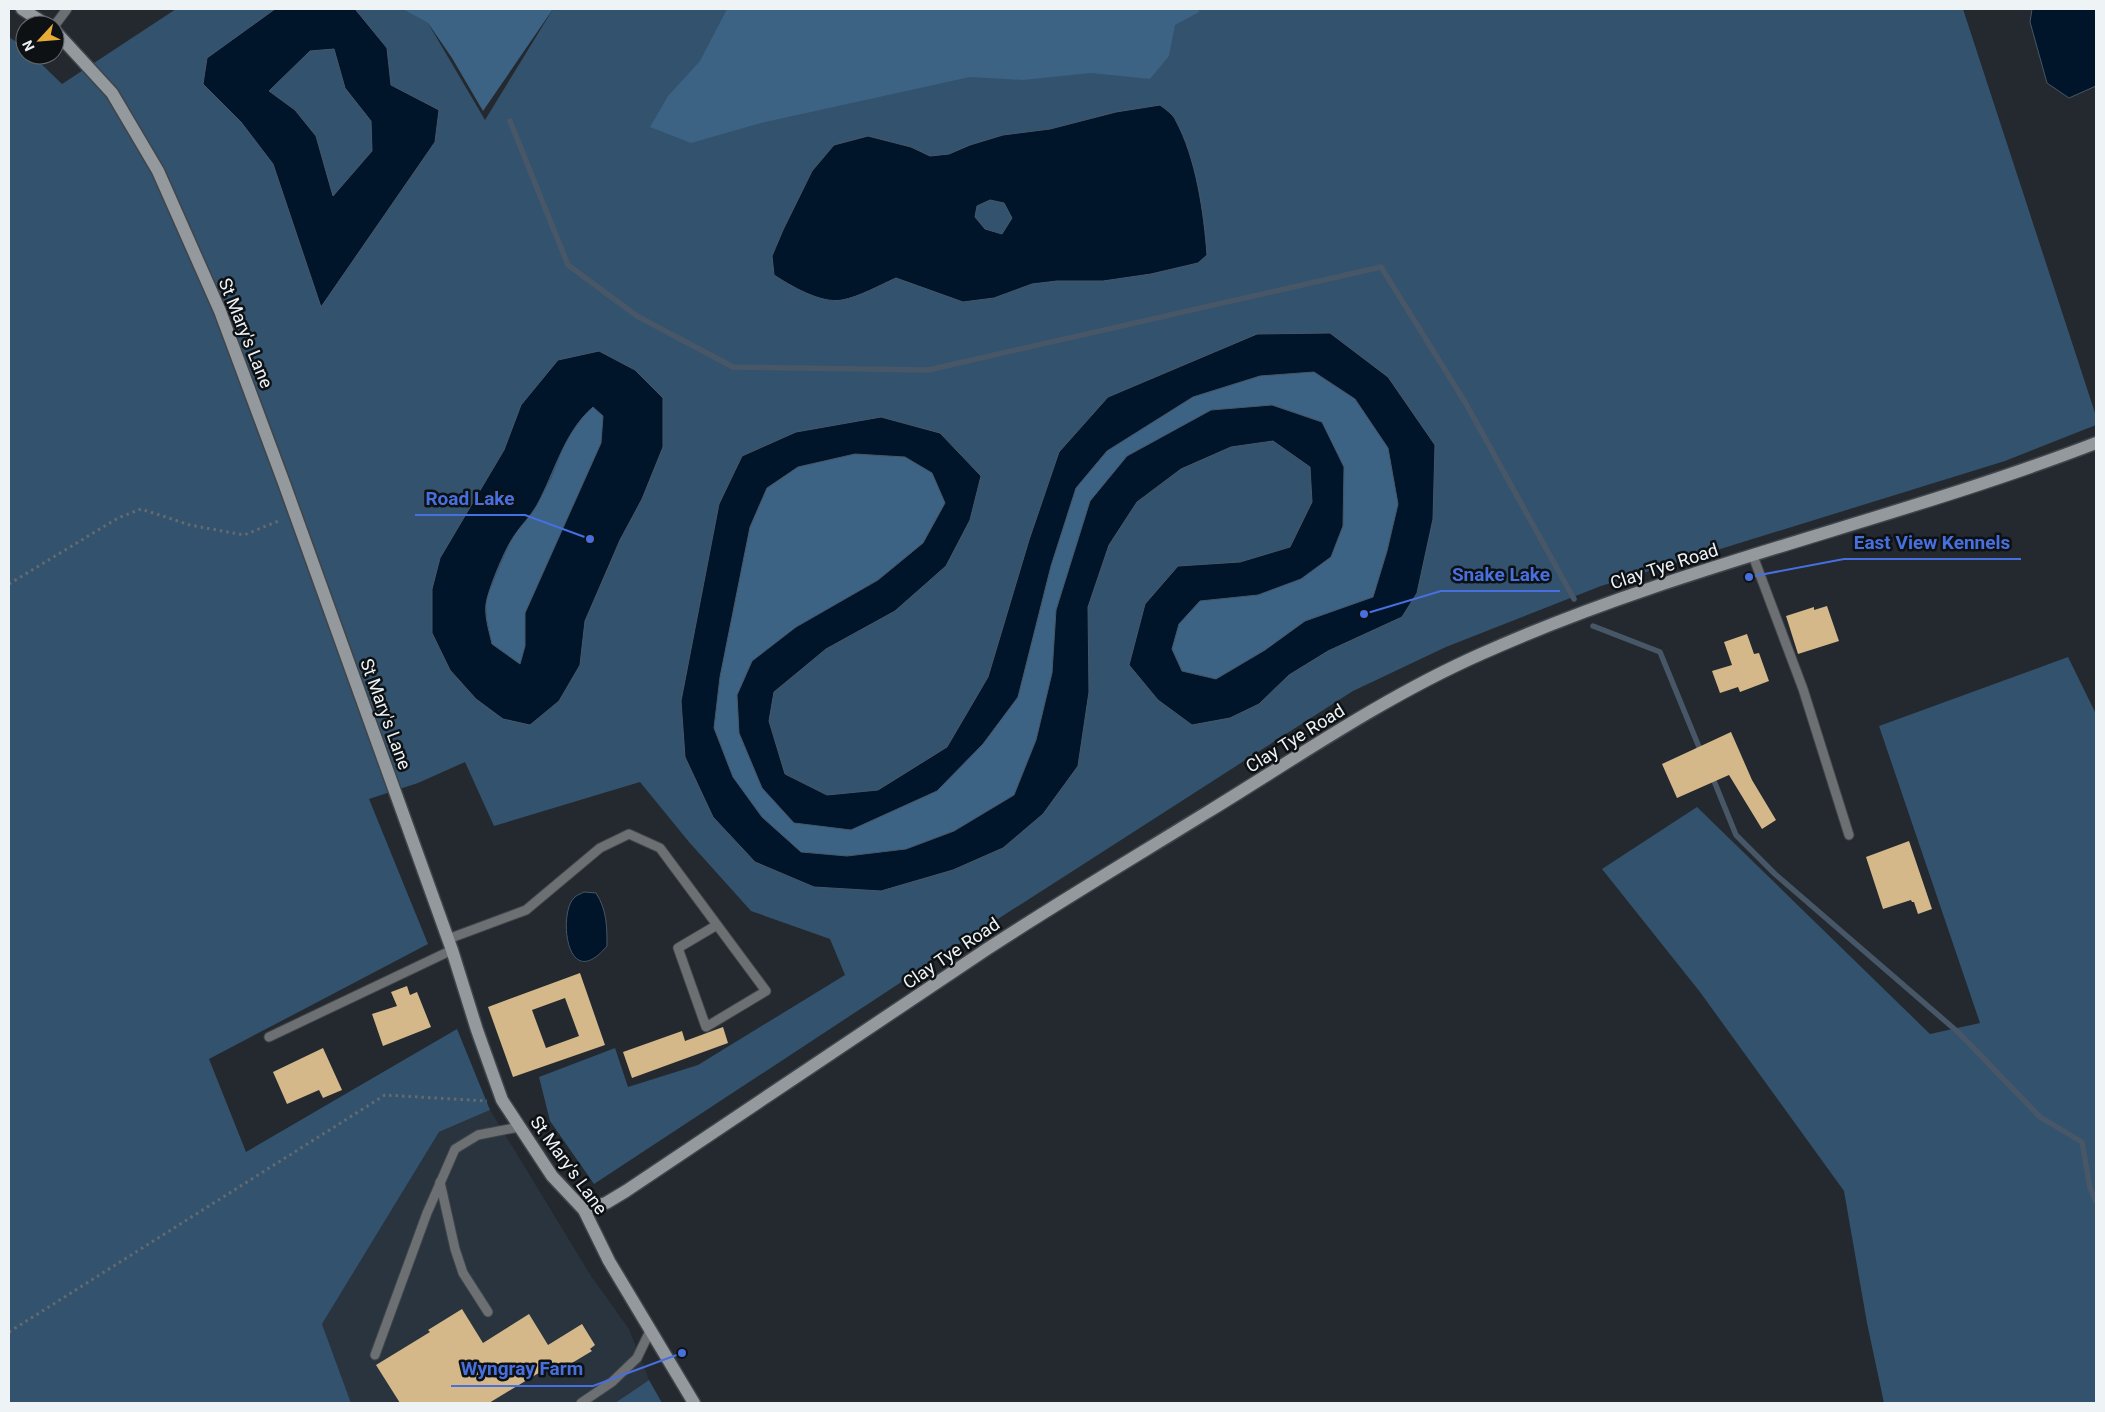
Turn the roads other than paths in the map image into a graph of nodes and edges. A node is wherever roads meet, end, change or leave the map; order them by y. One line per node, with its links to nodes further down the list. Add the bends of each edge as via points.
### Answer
1 (65, 42): 6 (main road, St Mary's Lane, via 112,93 158,171 220,311)
2 (2096, 444): 3 (main road, Clay Tye Road, via 2009,476)
3 (1753, 556): 4 (lane, via 1803,689); 10 (main road, Clay Tye Road, via 1620,597 1511,641 1385,703 988,949 626,1191 606,1203)
4 (1849, 835)
5 (717, 925): 5 (lane, via 766,991 706,1028 678,948); 6 (lane, via 660,848 629,834 600,848 526,910)
6 (450, 945): 7 (lane); 8 (main road, St Mary's Lane, via 502,1100)
7 (269, 1037)
8 (519, 1127): 9 (lane, via 478,1135 455,1149); 10 (main road, St Mary's Lane, via 552,1176)
9 (440, 1182): 11 (lane, via 463,1273); 13 (lane, via 426,1212)
10 (584, 1210): 12 (main road, St Mary's Lane)
11 (488, 1312)
12 (650, 1331): 14 (lane, via 637,1358 612,1382); 15 (main road, St Mary's Lane)
13 (375, 1355)
14 (580, 1403)
15 (694, 1403)

